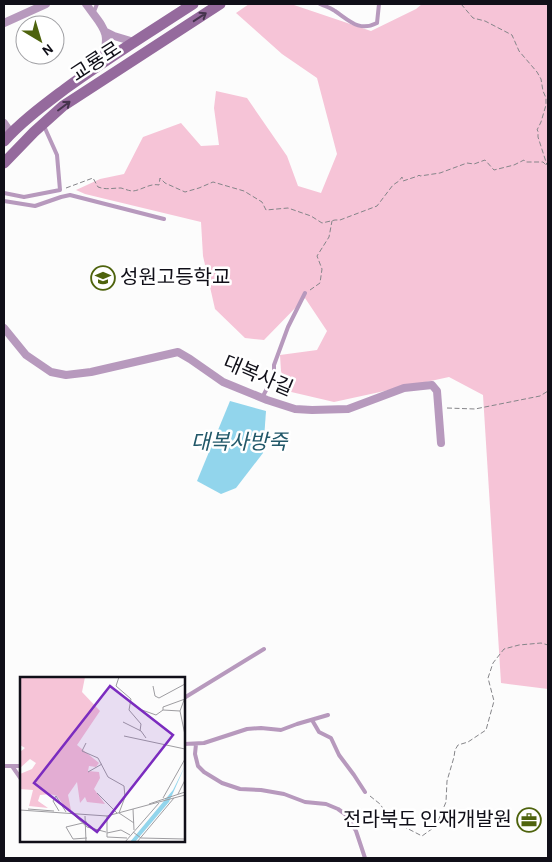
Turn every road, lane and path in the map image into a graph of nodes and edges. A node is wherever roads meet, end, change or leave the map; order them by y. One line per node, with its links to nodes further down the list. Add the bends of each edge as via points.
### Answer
1 (46, 4): 11 (street)
2 (86, 4): 10 (street)
3 (97, 4): 10 (lane)
4 (193, 4): 13 (street, 교룡로)
5 (220, 4): 16 (street, 교룡로, one-way to 5, via 79,95)
6 (320, 4): 9 (lane)
7 (379, 4): 9 (lane, via 378,23 370,27 360,27)
8 (462, 4): 19 (path, via 473,18 512,35 519,51 542,79 546,105 537,130)
9 (327, 5)
10 (93, 14): 12 (street)
11 (4, 23)
12 (106, 32): 13 (street); 14 (street, via 106,50)
13 (134, 42): 14 (street, 교룡로)
14 (101, 64): 17 (street, 교룡로, via 45,104)
15 (4, 123): 17 (street)
16 (43, 124): 18 (street, 교룡로); 20 (lane, via 57,155)
17 (8, 137)
18 (4, 163)
19 (548, 166): 24 (path, via 543,162 524,160 494,170 486,160 467,163 440,174 419,175 403,181 402,177 377,206)
20 (60, 190): 21 (lane, via 24,197); 24 (path, via 93,178 98,187 130,191 159,185 160,178 185,192 213,182 244,191 262,202 266,210 288,208 322,223)
21 (4, 193)
22 (4, 201): 23 (lane, via 35,206 70,195)
23 (164, 219)
24 (332, 221): 25 (path, via 329,237 317,256 322,268 320,283)
25 (306, 293): 28 (lane, via 288,327 274,365 274,375)
26 (4, 328): 28 (street, 대복사길, via 26,355 50,372 66,375 92,372 178,352 223,382)
27 (548, 391): 29 (path, via 540,396 475,409)
28 (262, 398): 29 (street, 대복사길, via 295,409 348,409 404,388 432,385 437,391)
29 (439, 409): 30 (street, 대복사길)
30 (441, 442)
31 (548, 645): 42 (path, via 541,643 504,649 493,663 488,678 494,701 486,730 458,745 455,750 447,781 446,802 436,826 422,836 405,828 391,820 380,804)
32 (264, 649): 33 (lane)
33 (185, 697)
34 (328, 715): 35 (lane)
35 (312, 720): 37 (lane, via 281,730 247,729); 42 (lane, via 319,732 331,738)
36 (185, 744): 37 (lane)
37 (196, 744): 43 (lane, via 198,766 222,783 326,804 345,814 356,831)
38 (4, 766): 39 (lane)
39 (12, 766): 40 (lane); 41 (lane)
40 (20, 766)
41 (20, 778)
42 (364, 792)
43 (365, 858)

